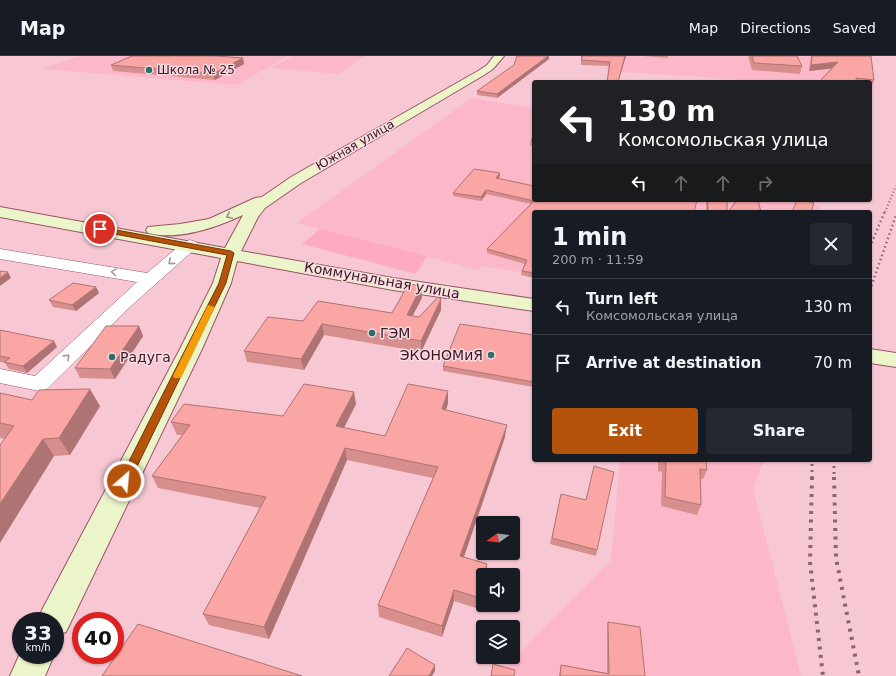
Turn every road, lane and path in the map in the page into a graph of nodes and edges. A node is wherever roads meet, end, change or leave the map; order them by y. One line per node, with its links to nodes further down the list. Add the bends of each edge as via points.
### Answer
1 (499, 56): 2 (main road, Южная улица, via 481,73)
2 (276, 192): 4 (main road, one-way to 4, via 213,223 180,229); 6 (main road, Южная улица, via 251,215)
3 (0, 212): 4 (main road)
4 (115, 232): 5 (main road, Коммунальная улица)
5 (190, 245): 6 (main road, Коммунальная улица); 8 (street, one-way to 8)
6 (231, 253): 9 (main road, Коммунальная улица, via 393,284); 13 (main road, Южная улица, via 222,283 191,349)
7 (0, 254): 8 (street, one-way to 7)
8 (152, 279): 12 (street, one-way to 8, via 39,384 124,302)
9 (532, 305)
10 (872, 356): 11 (main road)
11 (896, 360)
12 (0, 376)
13 (59, 612)
14 (32, 664): 15 (main road)
15 (26, 676)

